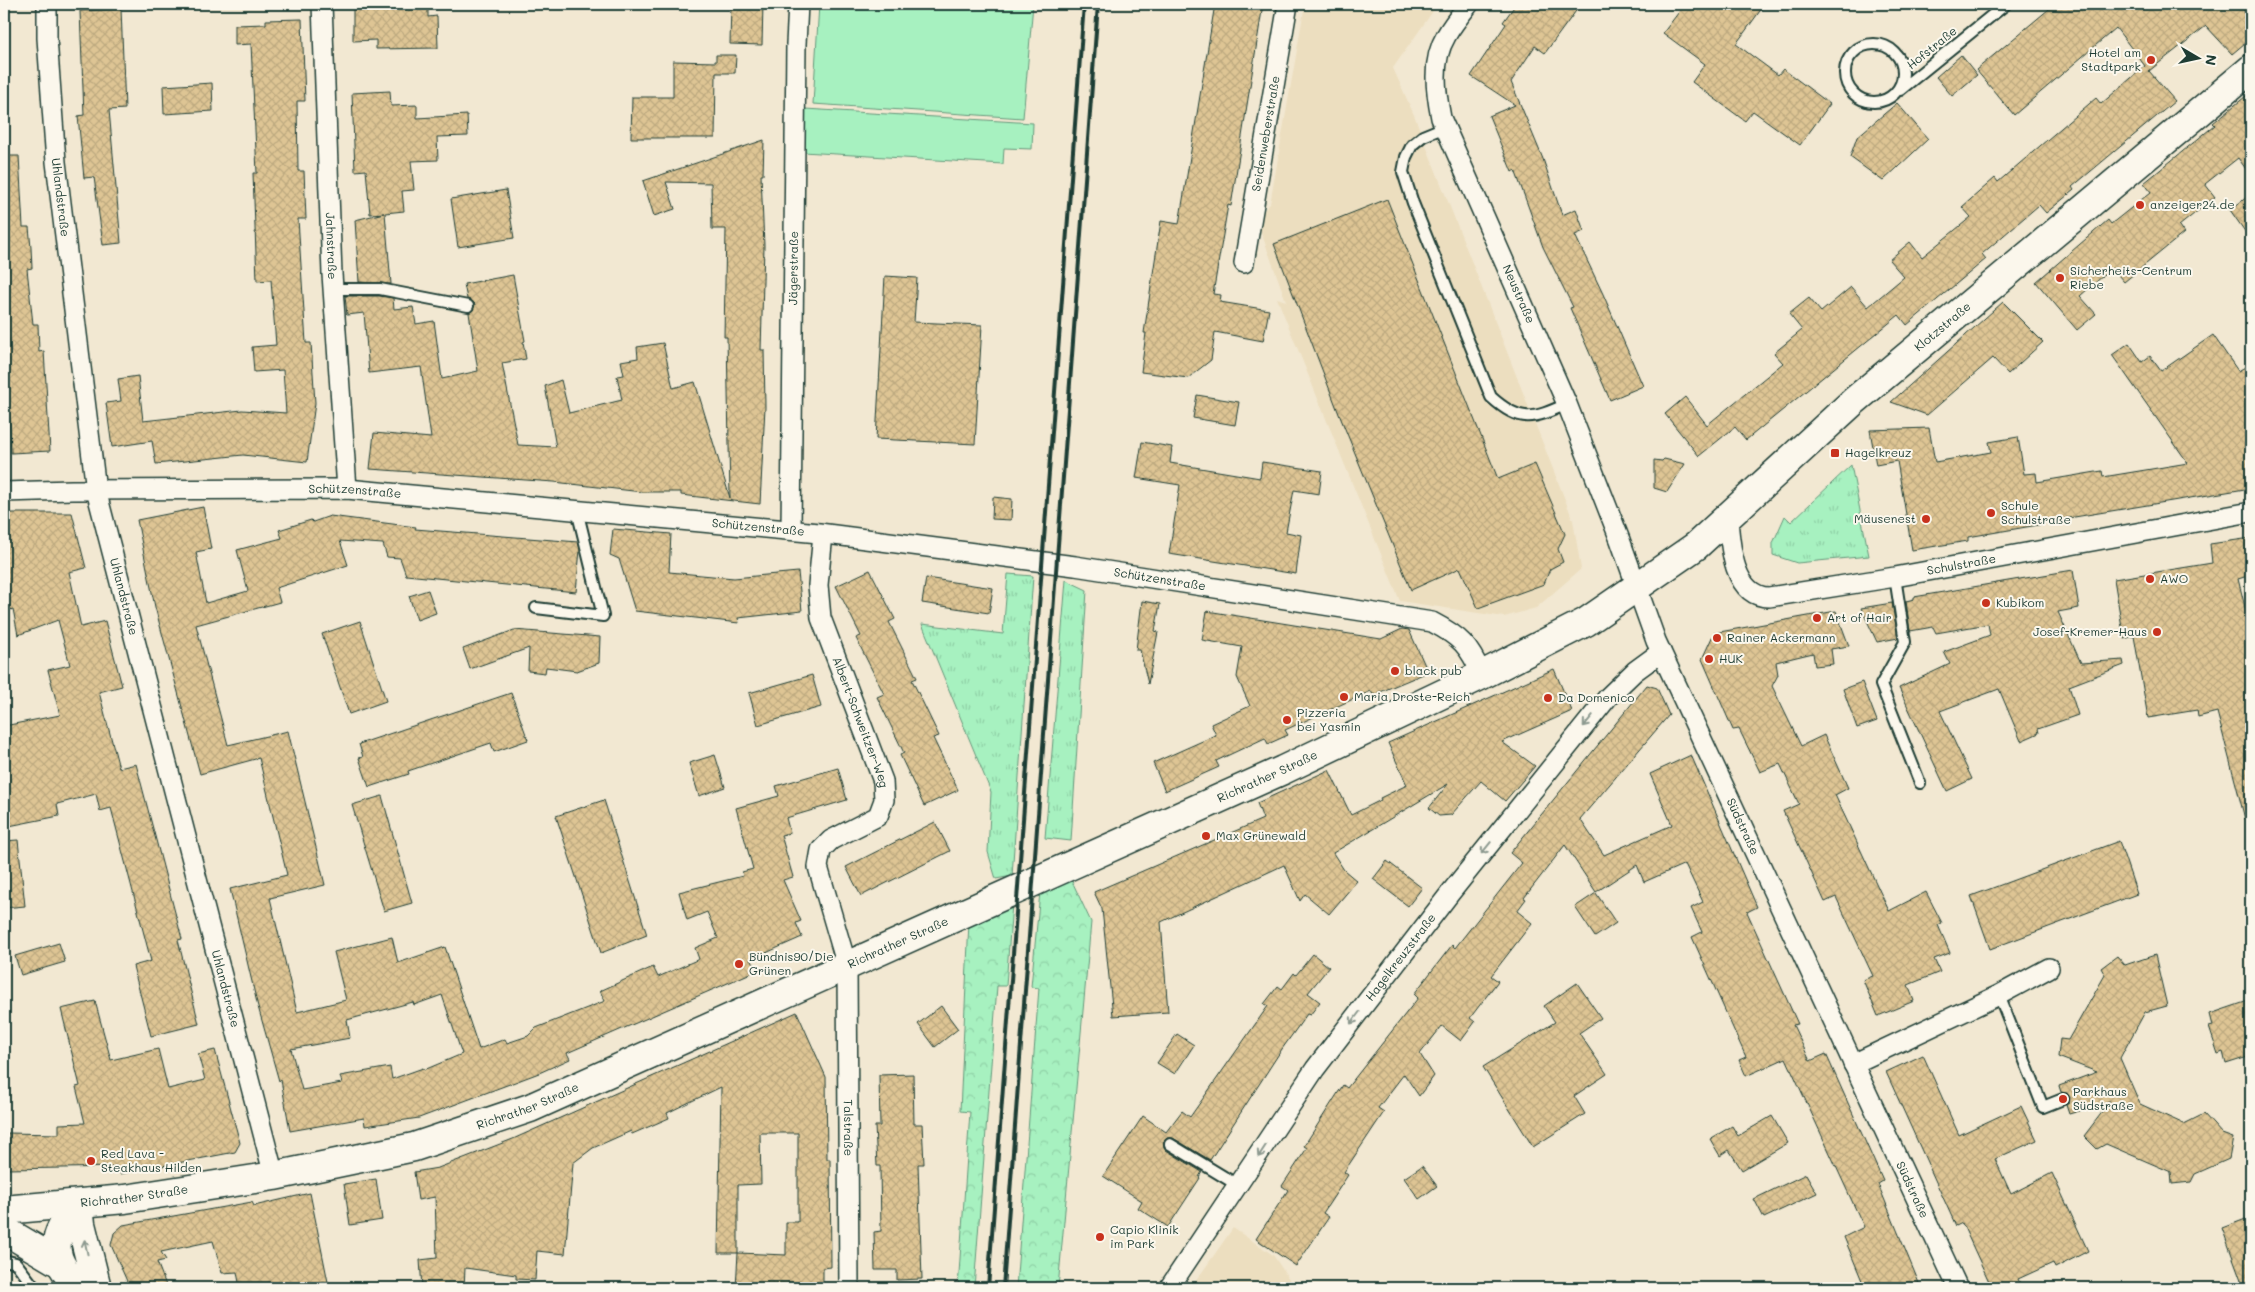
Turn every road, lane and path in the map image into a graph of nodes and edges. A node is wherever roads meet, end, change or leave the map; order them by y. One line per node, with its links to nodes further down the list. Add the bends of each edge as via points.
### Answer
1 (47, 4): 15 (street, Uhlandstraße, via 56,162)
2 (322, 4): 11 (street, Jahnstraße)
3 (798, 4): 20 (street, Jägerstraße)
4 (1288, 4): 10 (street, Seidenweberstraße)
5 (1469, 4): 9 (street, Neustraße, via 1444,38 1437,63 1435,89)
6 (2006, 4): 8 (lane, Hofstraße)
7 (2251, 69): 19 (main road, Klotzstraße, via 1854,401)
8 (1896, 93): 8 (lane, Hofstraße, via 1904,74 1899,56 1892,48 1873,43 1854,51 1848,58 1845,77 1861,100 1880,102)
9 (1445, 128): 13 (street, Neustraße); 13 (lane, via 1424,136 1412,145 1403,172 1491,397 1504,409 1521,417 1543,414)
10 (1244, 263)
11 (334, 289): 12 (lane, via 380,289); 14 (street, Jahnstraße)
12 (468, 306)
13 (1568, 404): 23 (street, Neustraße)
14 (347, 489): 15 (street, Schützenstraße); 17 (street, Schützenstraße)
15 (96, 490): 16 (street, Schützenstraße); 34 (street, Uhlandstraße)
16 (4, 492)
17 (577, 510): 20 (street, Schützenstraße); 24 (lane, via 603,616)
18 (2251, 512): 22 (street, Schulstraße)
19 (1728, 519): 22 (street, Schulstraße, via 1735,567 1749,590 1759,597); 23 (main road, Klotzstraße)
20 (791, 530): 21 (street, Schützenstraße)
21 (823, 534): 26 (street, Schützenstraße, via 1066,564 1432,622 1452,632 1472,652); 28 (street, Albert-Schweitzer-Weg, via 818,585 821,618 883,781 884,800 878,816 831,840 821,850 818,867)
22 (1895, 577): 27 (lane, via 1905,642 1881,685)
23 (1638, 588): 25 (street, Südstraße); 26 (main road, Richrather Straße, via 1586,622)
24 (536, 608)
25 (1661, 652): 31 (street, Südstraße); 35 (street, Hagelkreuzstraße, one-way to 35, via 1634,671 1608,697 1450,892 1315,1069)
26 (1482, 676): 28 (main road, Richrather Straße, via 1284,770)
27 (1920, 782)
28 (847, 966): 34 (main road, Richrather Straße, via 530,1108 414,1148); 44 (street, Talstraße)
29 (2049, 968): 30 (street)
30 (1999, 995): 31 (street); 32 (lane, via 2043,1107)
31 (1853, 1064): 46 (street, Südstraße)
32 (2064, 1099)
33 (1170, 1144): 35 (lane)
34 (274, 1176): 36 (main road, Richrather Straße)
35 (1239, 1186): 45 (street, Hagelkreuzstraße)
36 (79, 1204): 37 (main road, Richrather Straße); 40 (main road, via 60,1231); 43 (main road, one-way to 36)
37 (4, 1210)
38 (4, 1230): 40 (main road)
39 (4, 1260): 41 (lane, via 16,1263)
40 (58, 1262): 42 (main road)
41 (35, 1288)
42 (80, 1288)
43 (97, 1288)
44 (849, 1288)
45 (1169, 1288)
46 (1958, 1288)

